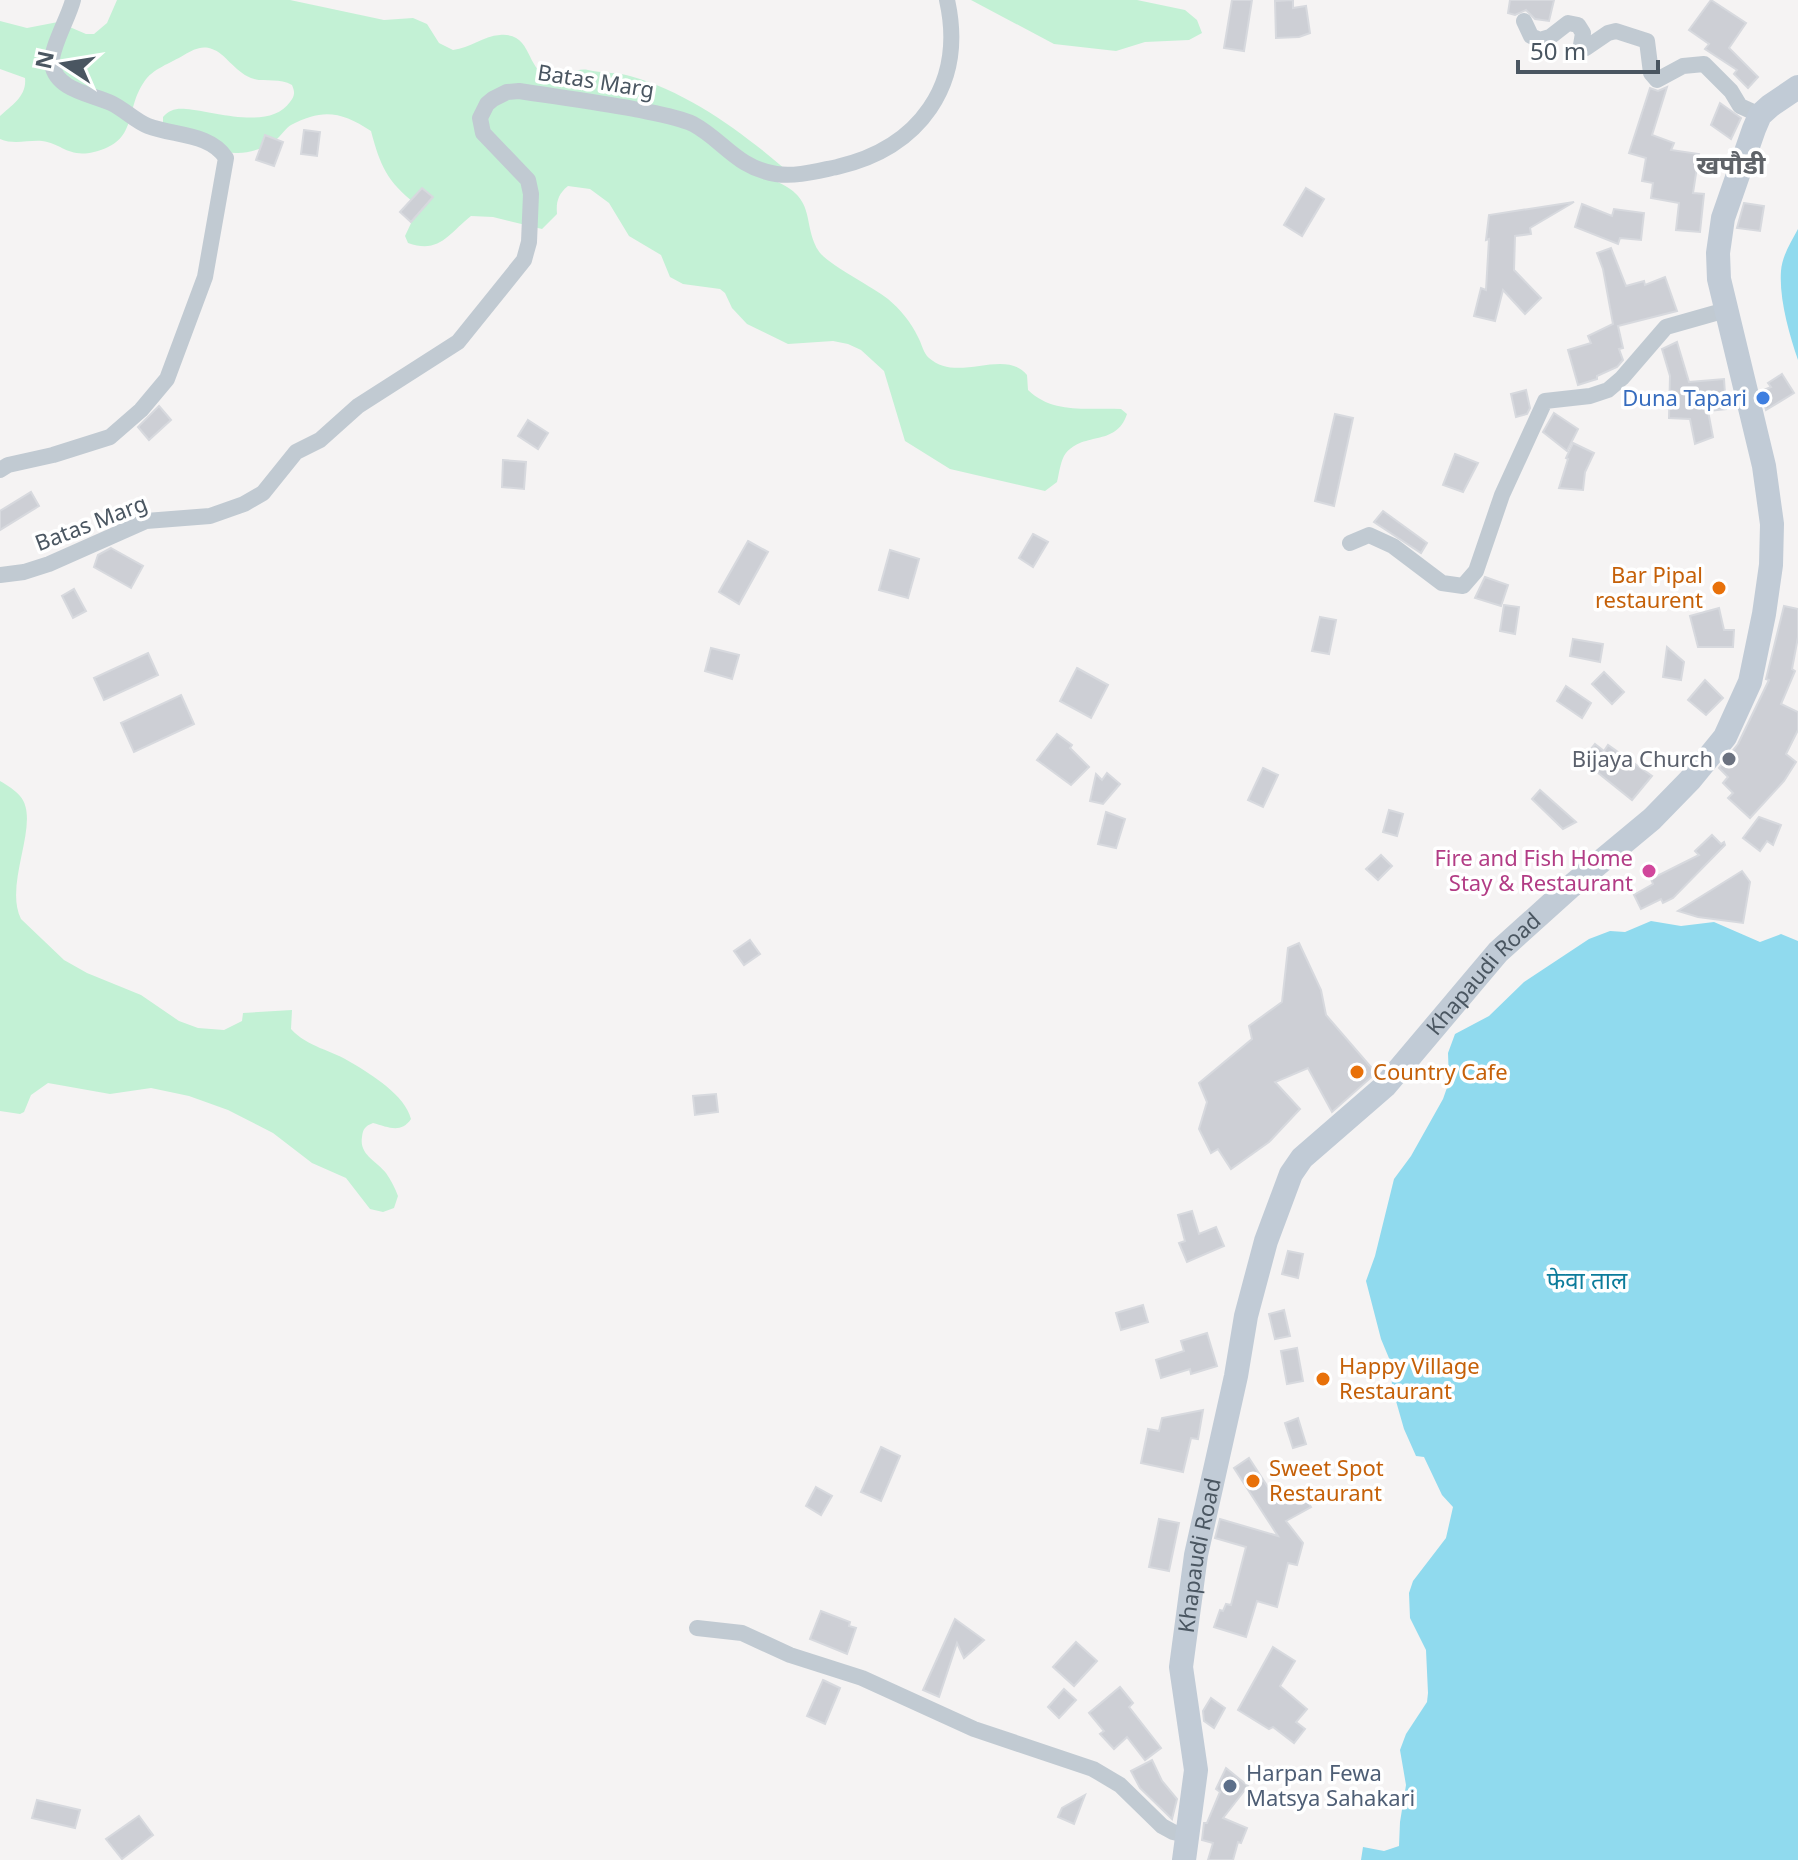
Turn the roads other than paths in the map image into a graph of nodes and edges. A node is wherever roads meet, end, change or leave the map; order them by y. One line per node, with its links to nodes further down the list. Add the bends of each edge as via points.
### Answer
1 (73, 0): 7 (street, via 52,62 57,77 148,126 220,148 226,158 224,173 205,277 167,379 110,437)
2 (947, 0): 9 (street, Batas Marg, via 952,22 948,69 919,122 875,156 811,173 786,175 751,166 694,125 661,114 519,91 493,99 482,111 481,126 528,180 529,242 524,260 458,342 296,452 263,493 244,504 210,516 146,521 49,564)
3 (1524, 21): 5 (street, via 1531,36 1540,40 1568,23 1578,25 1586,48 1616,31 1647,41 1651,73 1657,80 1683,66 1704,64 1740,106)
4 (1798, 87): 5 (main road)
5 (1760, 115): 6 (main road, Khapaudi Road, via 1723,218 1718,253)
6 (1726, 310): 8 (street, via 1666,327 1608,390 1545,401 1502,495 1476,571 1463,586 1442,583 1369,535); 11 (main road, Khapaudi Road, via 1764,466 1772,524 1771,565 1750,682 1725,737 1690,780 1498,952 1385,1086 1302,1158 1291,1174 1246,1316 1196,1555 1181,1667 1196,1770)
7 (0, 470)
8 (1350, 543)
9 (0, 575)
10 (697, 1628): 11 (street, via 742,1633 862,1678 974,1729 1093,1769 1120,1785 1162,1826)
11 (1186, 1835): 12 (main road, Khapaudi Road)
12 (1184, 1860)

